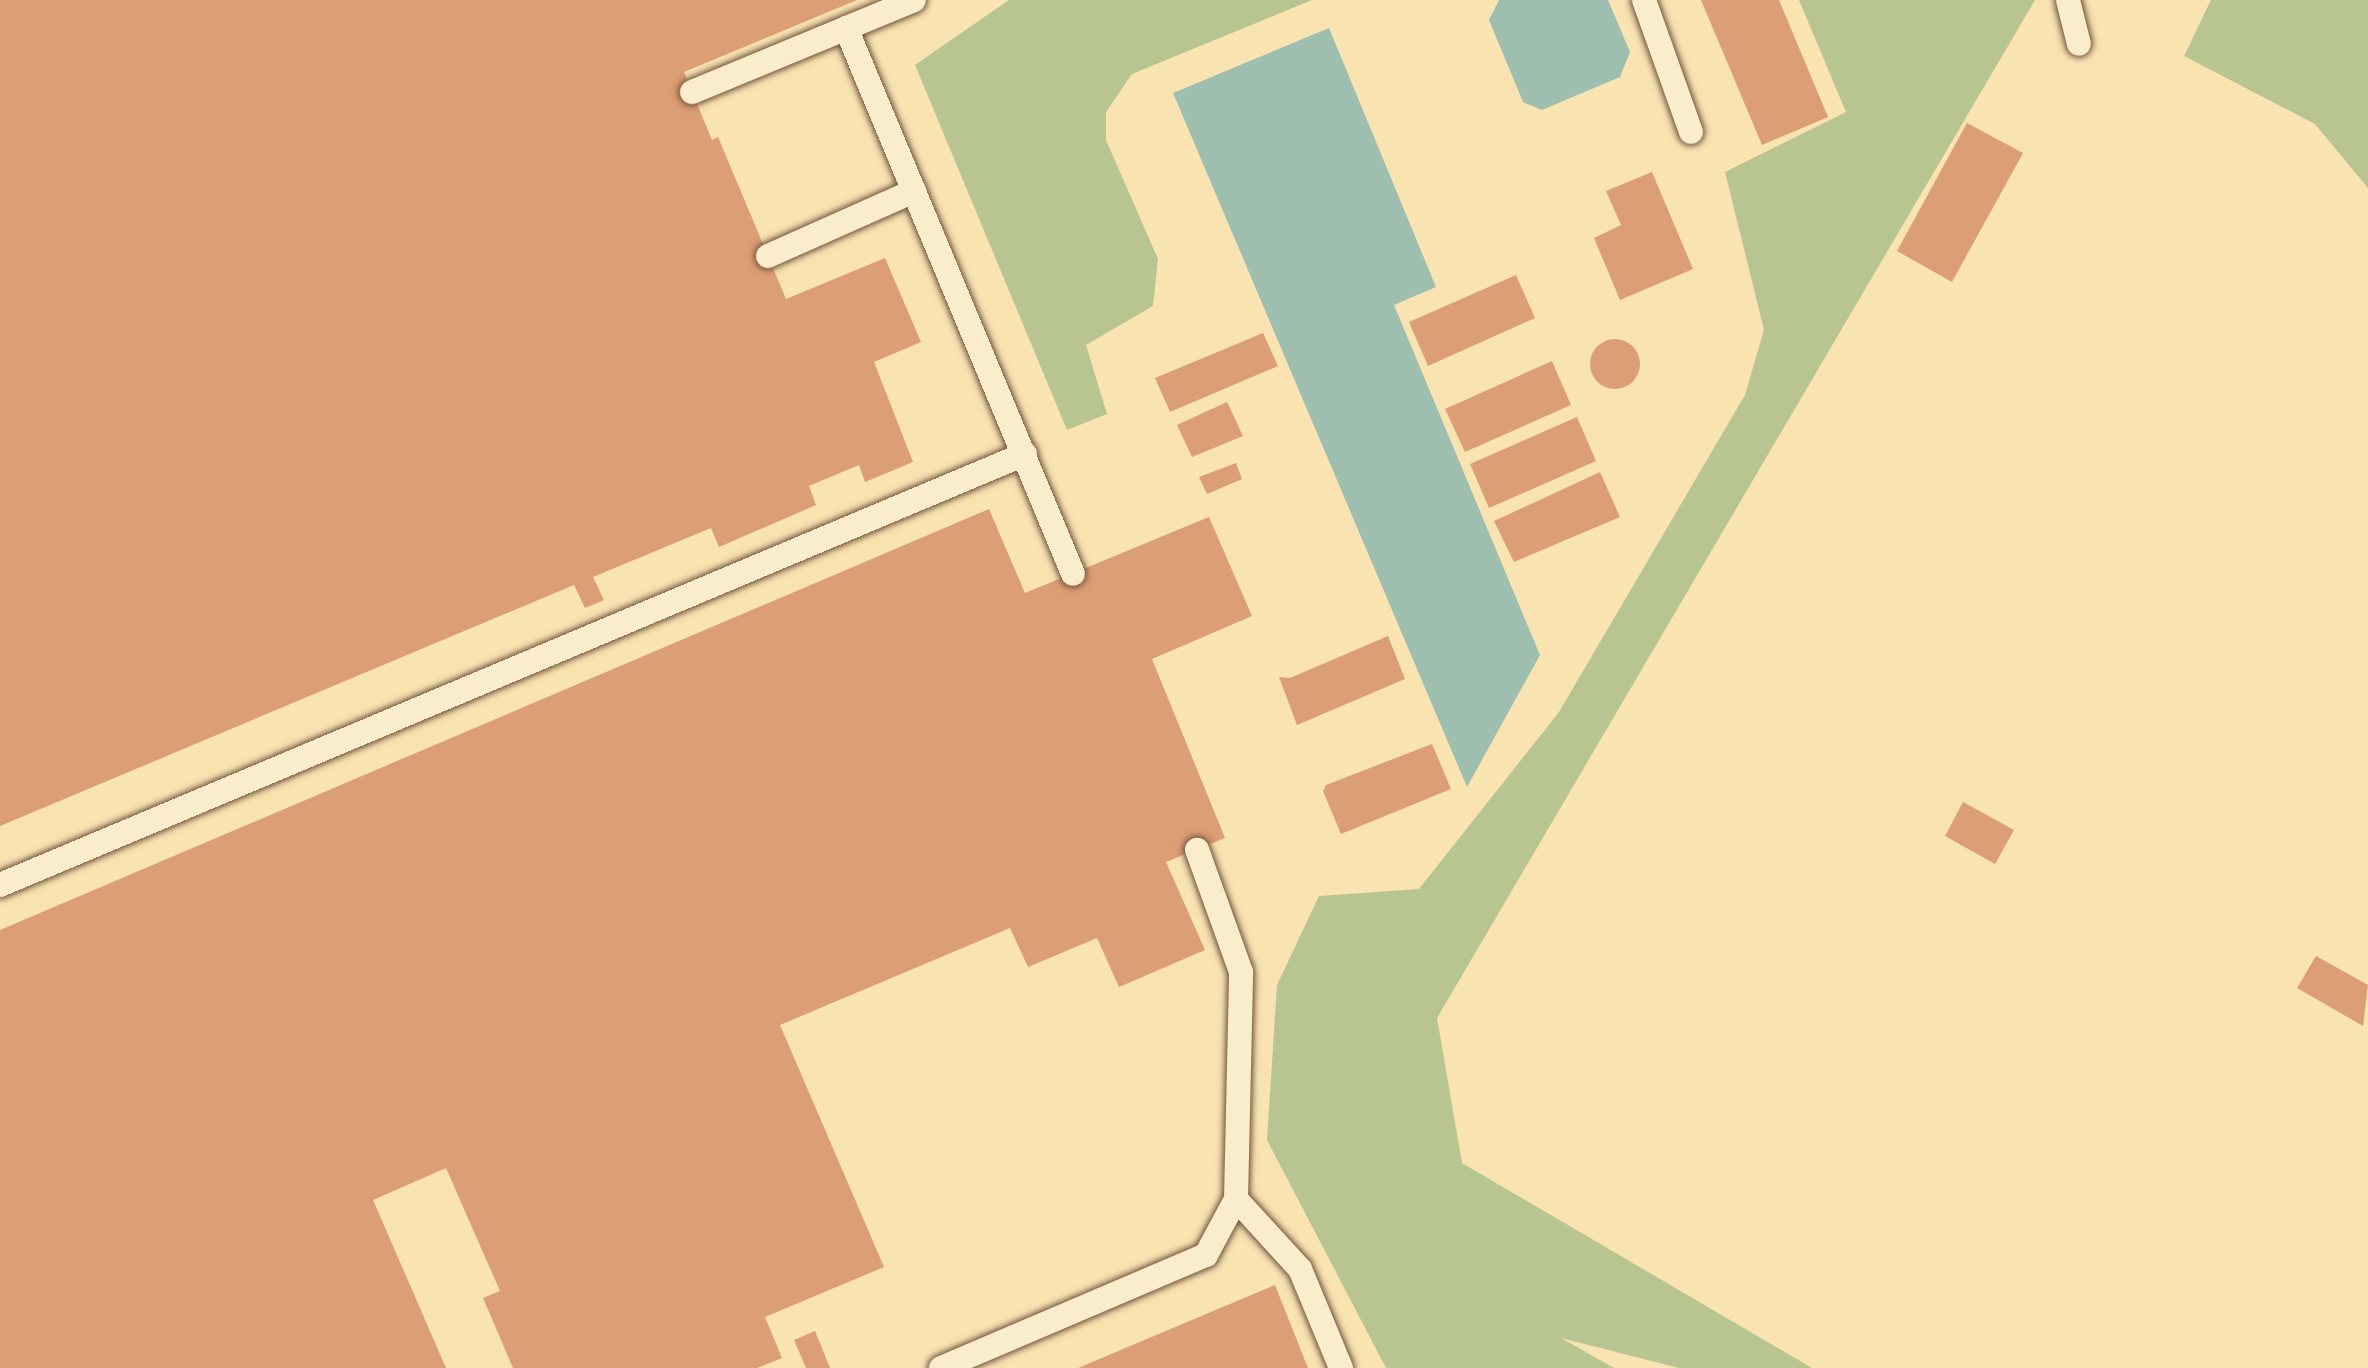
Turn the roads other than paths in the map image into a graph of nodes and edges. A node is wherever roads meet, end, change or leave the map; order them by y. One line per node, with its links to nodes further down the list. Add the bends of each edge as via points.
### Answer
1 (914, 0): 4 (lane)
2 (1644, 0): 7 (lane)
3 (2068, 0): 5 (lane)
4 (846, 28): 6 (lane); 8 (lane)
5 (2079, 44)
6 (692, 92)
7 (1691, 132)
8 (914, 191): 9 (lane); 10 (lane)
9 (768, 256)
10 (1025, 454): 11 (lane); 13 (lane)
11 (1073, 574)
12 (1197, 850): 14 (lane, via 1241,972)
13 (0, 884)
14 (1236, 1199): 15 (lane, via 1206,1255); 16 (lane, via 1300,1269)
15 (941, 1368)
16 (1341, 1368)

